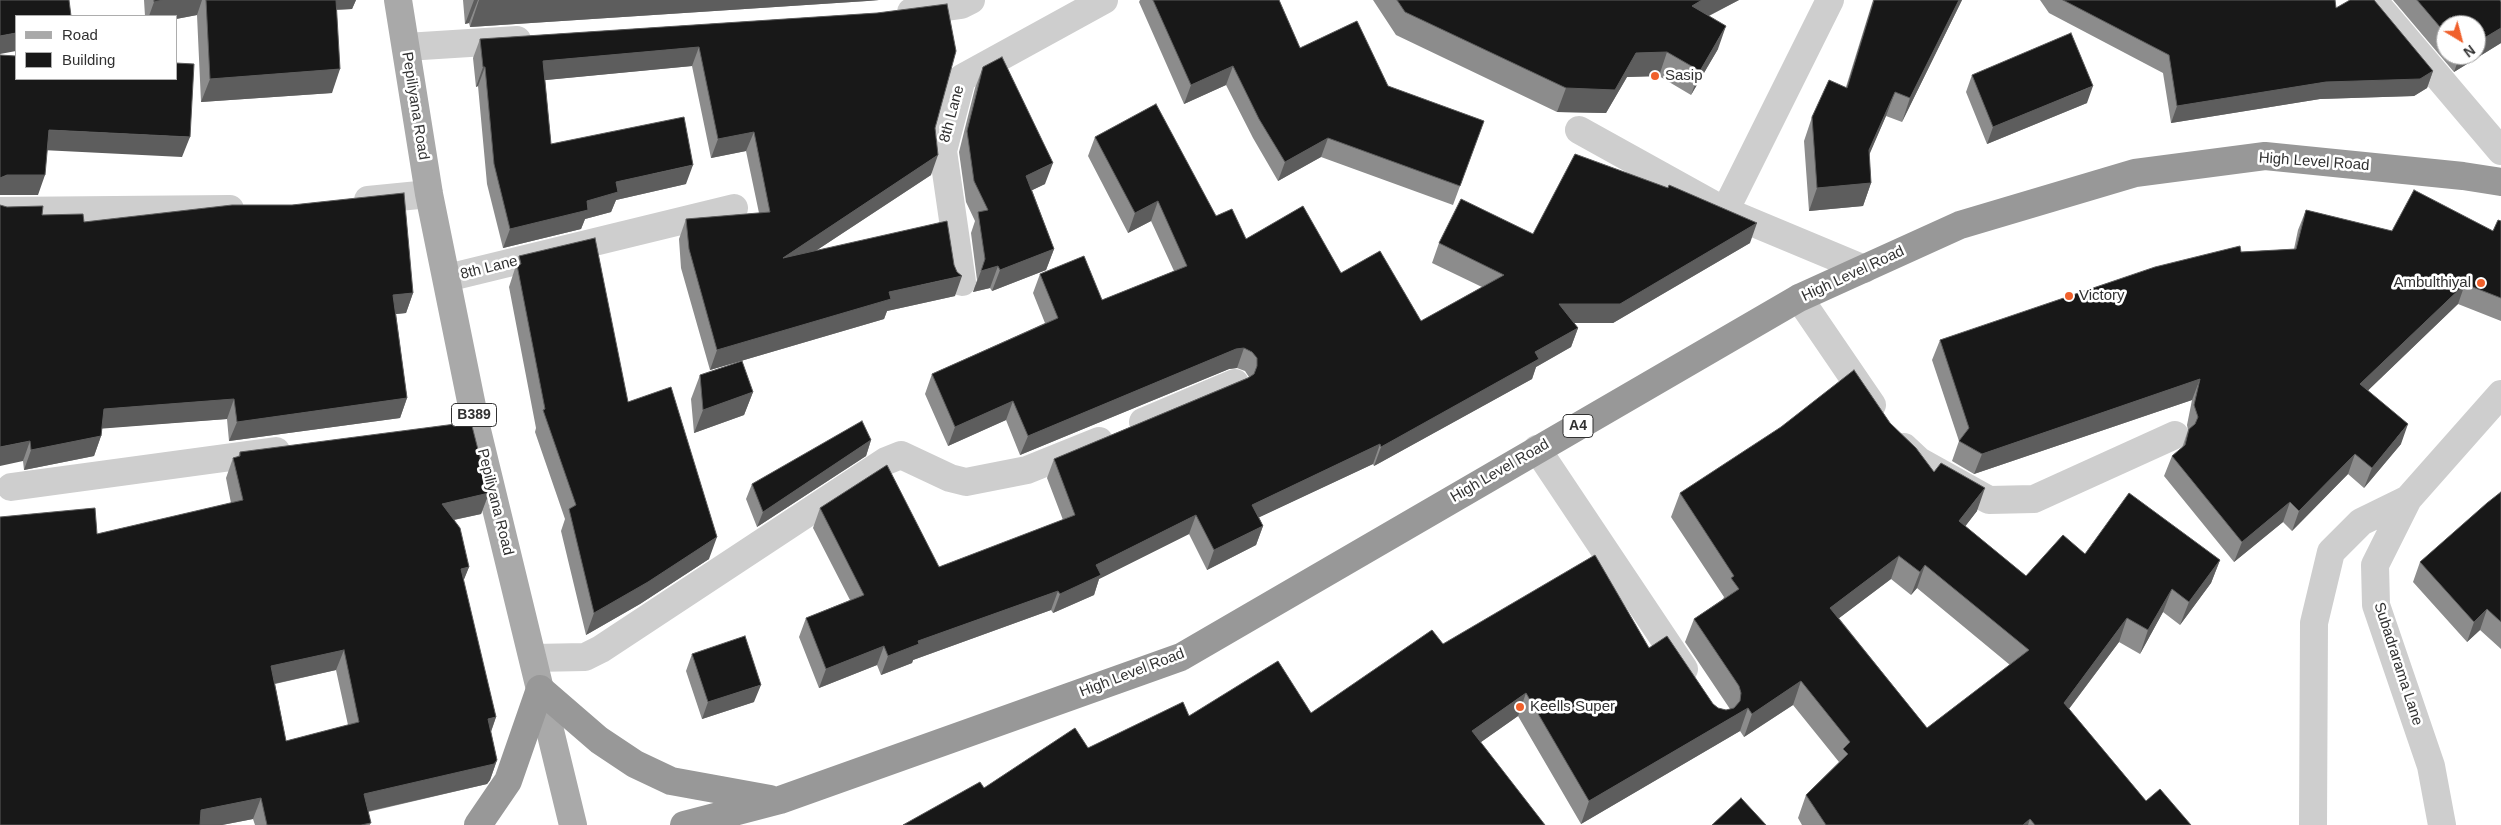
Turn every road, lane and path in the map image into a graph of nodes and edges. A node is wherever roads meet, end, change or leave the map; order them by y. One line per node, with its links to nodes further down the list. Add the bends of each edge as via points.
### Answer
1 (398, 0): 8 (main road, Pepiliyana Road / B389)
2 (971, 0): 6 (street, via 961,5)
3 (1104, 0): 20 (street, 8th Lane, via 962,78 943,151)
4 (1830, 0): 17 (street)
5 (2373, 0): 10 (street)
6 (888, 15)
7 (544, 38): 8 (street)
8 (406, 47): 12 (main road, Pepiliyana Road / B389)
9 (1579, 130): 17 (street)
10 (2501, 151)
11 (2501, 182): 18 (highway, High Level Road / A4, via 2265,156 2135,173 1960,224)
12 (429, 194): 13 (street); 19 (main road, Pepiliyana Road / B389)
13 (342, 203)
14 (734, 208): 19 (street, 8th Lane)
15 (254, 209): 16 (street)
16 (0, 211)
17 (1726, 212): 18 (street)
18 (1864, 269): 21 (highway, High Level Road / A4)
19 (447, 278): 24 (main road, Pepiliyana Road / B389)
20 (962, 282)
21 (1799, 298): 26 (street, via 1894,437 1918,461 1989,500 2034,499); 28 (highway, High Level Road / A4)
22 (1235, 383): 31 (street, via 1027,470 966,482 901,455 886,461 601,649 585,657)
23 (2501, 394): 30 (street, Subadrarama Lane)
24 (476, 426): 25 (street); 31 (main road, Pepiliyana Road / B389)
25 (449, 428)
26 (2175, 435)
27 (304, 447): 29 (street)
28 (1537, 449): 33 (street); 34 (highway, High Level Road / A4, via 1181,657)
29 (12, 487)
30 (2408, 499): 38 (street, via 2361,522 2331,552 2314,623); 39 (street, Subadrarama Lane, via 2375,565 2376,605 2431,766)
31 (533, 658): 32 (main road, Pepiliyana Road / B389)
32 (540, 689): 34 (highway, via 599,740 635,764 671,781); 35 (highway, via 508,781); 36 (main road, Pepiliyana Road / B389)
33 (1700, 694)
34 (780, 800): 37 (highway, High Level Road / A4)
35 (478, 825)
36 (573, 825)
37 (684, 825)
38 (2313, 825)
39 (2442, 825)

